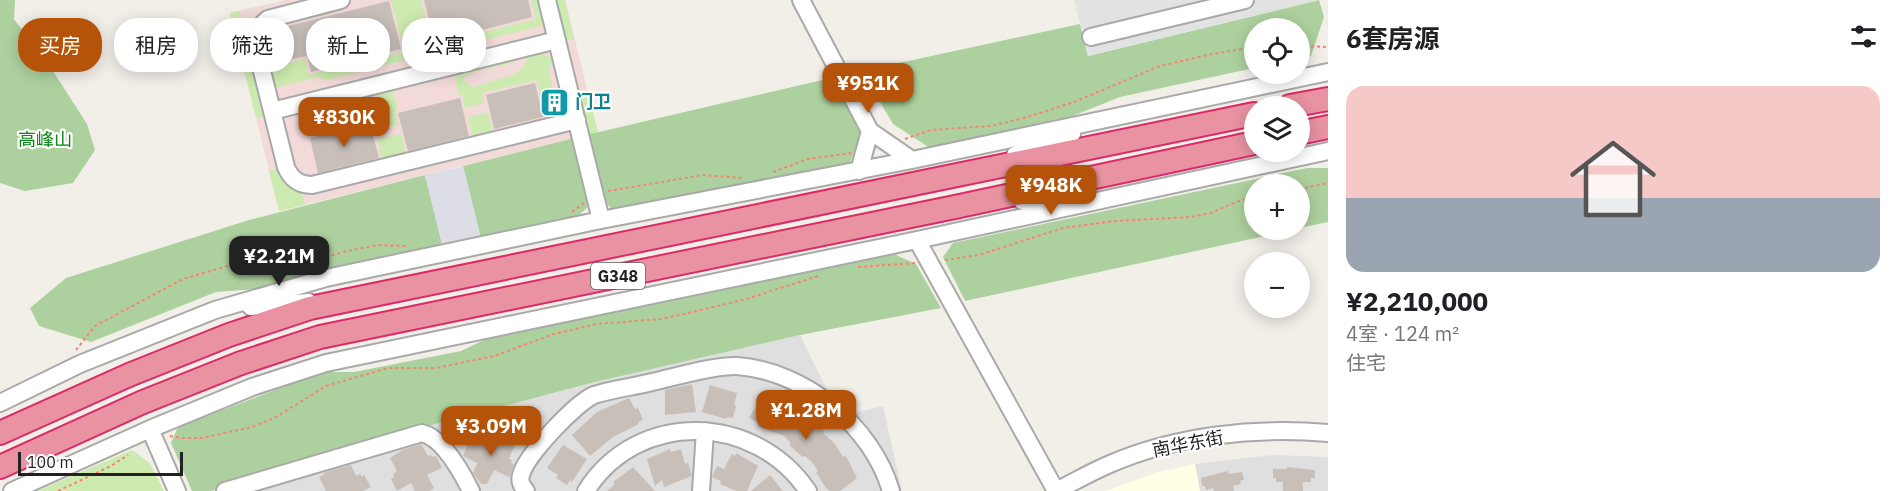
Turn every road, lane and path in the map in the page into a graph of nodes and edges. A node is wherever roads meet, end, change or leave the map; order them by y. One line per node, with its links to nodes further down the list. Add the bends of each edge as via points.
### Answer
1 (341, 0): 18 (street, via 274,17 260,26 256,46)
2 (547, 0): 7 (street)
3 (801, 0): 23 (street)
4 (1245, 0): 5 (street)
5 (1209, 4): 6 (street)
6 (1092, 37)
7 (557, 40): 18 (street); 21 (street)
8 (1310, 46): 9 (path)
9 (1328, 47)
10 (1244, 49): 25 (path, via 1160,66 1024,118 991,126 931,130)
11 (1328, 60): 13 (street)
12 (1328, 72): 14 (street)
13 (1310, 74)
14 (1310, 76)
15 (1270, 84): 19 (street)
16 (1328, 99): 17 (highway)
17 (1310, 102)
18 (272, 111): 21 (street, via 288,173 295,181 308,185)
19 (1135, 112): 29 (street); 33 (street)
20 (1244, 116): 33 (highway, G348)
21 (577, 120): 42 (street)
22 (1328, 127): 24 (highway)
23 (870, 131): 25 (street); 28 (street)
24 (1310, 131)
25 (889, 145): 29 (street)
26 (1244, 145): 40 (highway, G348)
27 (1328, 151): 37 (street)
28 (863, 154): 30 (street); 31 (path, via 845,152 808,159)
29 (912, 160): 30 (street)
30 (859, 171): 42 (street)
31 (769, 174)
32 (744, 178): 36 (path, via 702,175)
33 (950, 178): 49 (highway, G348)
34 (1328, 183): 35 (path)
35 (1310, 187)
36 (608, 191)
37 (1143, 191): 40 (street); 43 (street)
38 (591, 199): 41 (path)
39 (1244, 200): 45 (path, via 1190,218 1063,228 979,255)
40 (955, 207): 58 (highway, G348, via 320,337 143,402)
41 (568, 214)
42 (601, 220): 50 (street, via 326,278)
43 (917, 240): 55 (street, via 326,363 252,387); 69 (street)
44 (406, 246): 51 (path, via 378,245 315,260 228,266 183,279 95,326 77,350)
45 (939, 261)
46 (916, 263): 47 (path)
47 (857, 267)
48 (822, 275): 55 (path, via 746,299 661,319 596,324 554,334 494,356 436,368 388,368 345,379 252,427 202,438)
49 (346, 299): 50 (street); 54 (highway, G348, via 229,335)
50 (215, 310): 52 (street, via 97,357)
51 (68, 355)
52 (0, 403)
53 (705, 431): 66 (street, via 664,435 635,446 610,464); 67 (street); 68 (street, via 740,438 768,451)
54 (0, 433)
55 (152, 433): 60 (street); 62 (street)
56 (1328, 433): 69 (street, 南华东街, via 1252,432 1157,448 1110,464)
57 (133, 451): 61 (path)
58 (0, 467)
59 (886, 489): 65 (street, via 873,452 853,425 828,402 773,374 736,366 592,396 546,436 522,472 520,481)
60 (12, 491)
61 (58, 491)
62 (177, 491)
63 (225, 491): 64 (street, via 422,433 442,446)
64 (470, 491)
65 (526, 491)
66 (586, 491)
67 (700, 491)
68 (808, 491)
69 (1056, 491)

